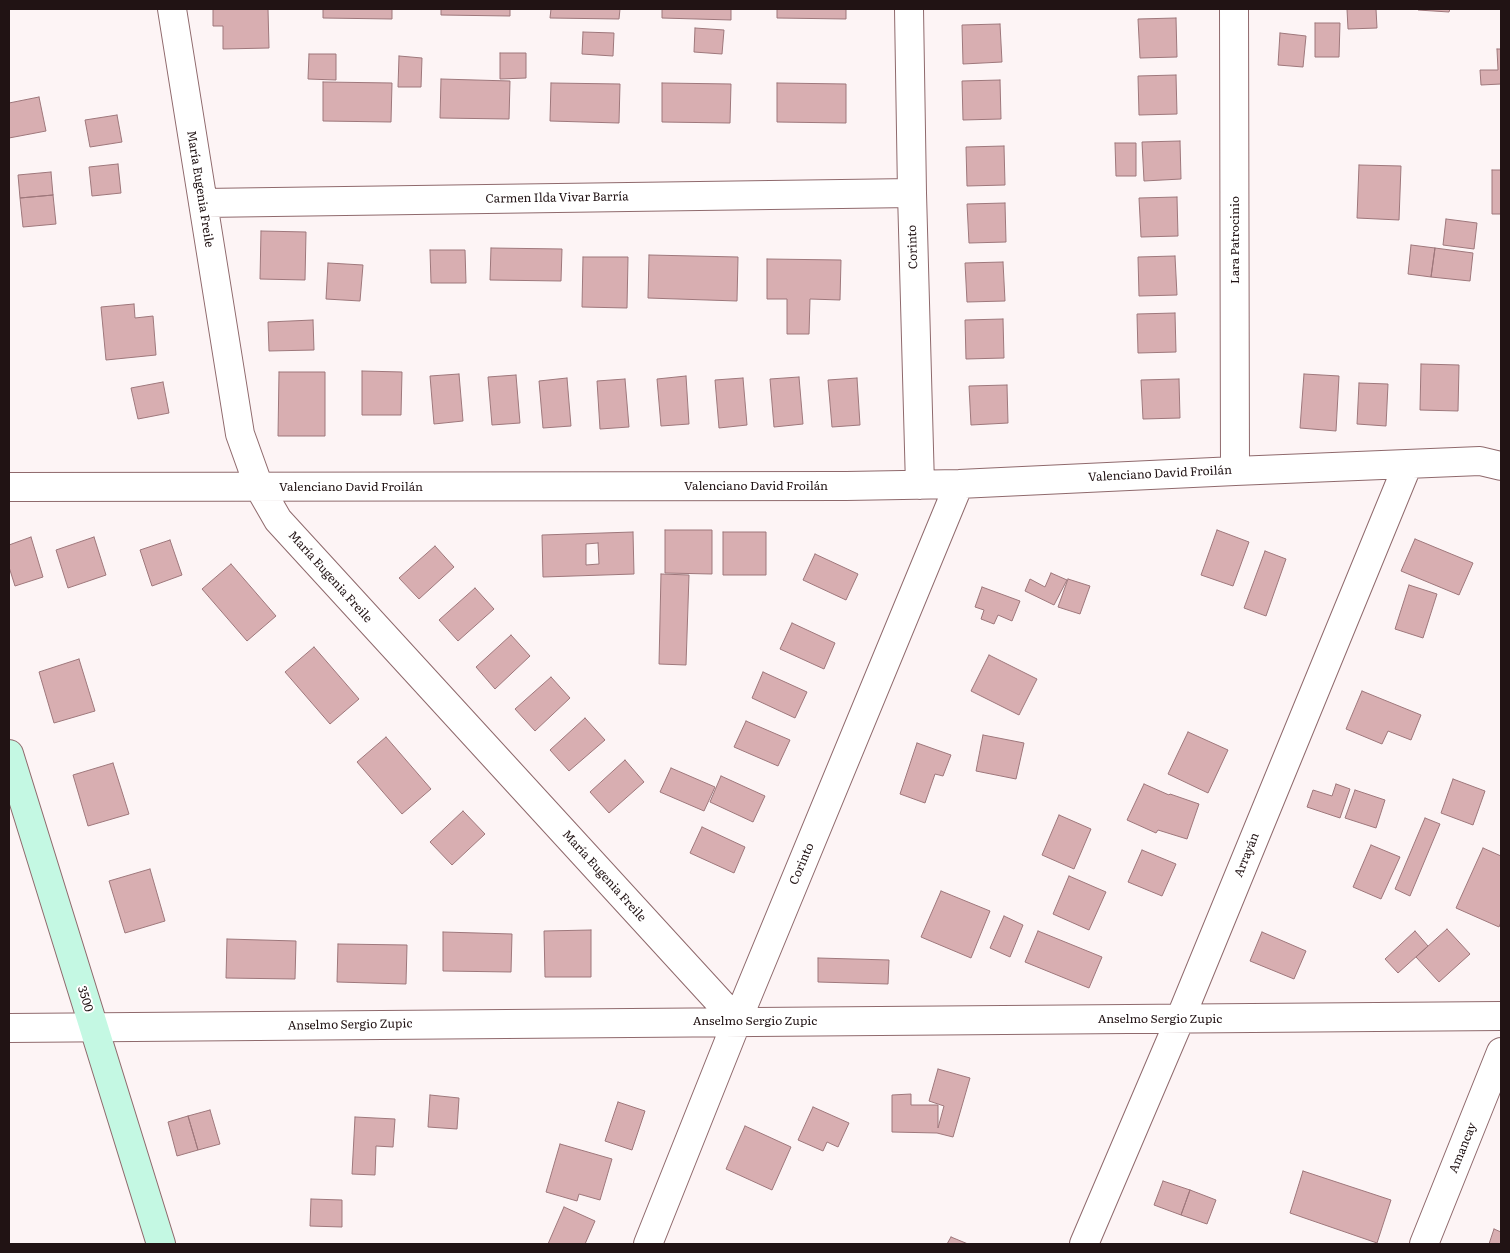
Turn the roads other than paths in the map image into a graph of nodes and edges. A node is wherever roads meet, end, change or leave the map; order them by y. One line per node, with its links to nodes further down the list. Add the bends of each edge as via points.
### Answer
1 (172, 9): 5 (street, María Eugenia Freile)
2 (909, 9): 4 (street, Corinto)
3 (1234, 9): 8 (street, Lara Patrocinio)
4 (912, 193): 5 (street, Carmen Ilda Vivar Barría); 10 (street, Corinto)
5 (203, 204): 12 (street, María Eugenia Freile, via 240,434)
6 (1408, 464): 7 (street, Valenciano David Froilán, via 1480,461); 8 (street, Valenciano David Froilán); 15 (street, Arrayán)
7 (1501, 466)
8 (1235, 471): 9 (street, Valenciano David Froilán)
9 (959, 484): 10 (street, Valenciano David Froilán); 16 (street, Corinto)
10 (920, 485): 12 (street, Valenciano David Froilán)
11 (9, 487): 12 (street, Valenciano David Froilán)
12 (259, 487): 16 (street, María Eugenia Freile, via 278,520)
13 (9, 754): 17 (street, 3500)
14 (1501, 1016): 15 (street, Anselmo Sergio Zupic)
15 (1180, 1019): 16 (street, Anselmo Sergio Zupic); 22 (street, Arrayán)
16 (737, 1021): 17 (street, Anselmo Sergio Zupic); 21 (street, Corinto)
17 (93, 1027): 18 (street, Anselmo Sergio Zupic); 20 (street, 3500)
18 (9, 1028)
19 (1501, 1052): 23 (street, Amancay)
20 (161, 1244)
21 (648, 1244)
22 (1084, 1244)
23 (1424, 1244)

